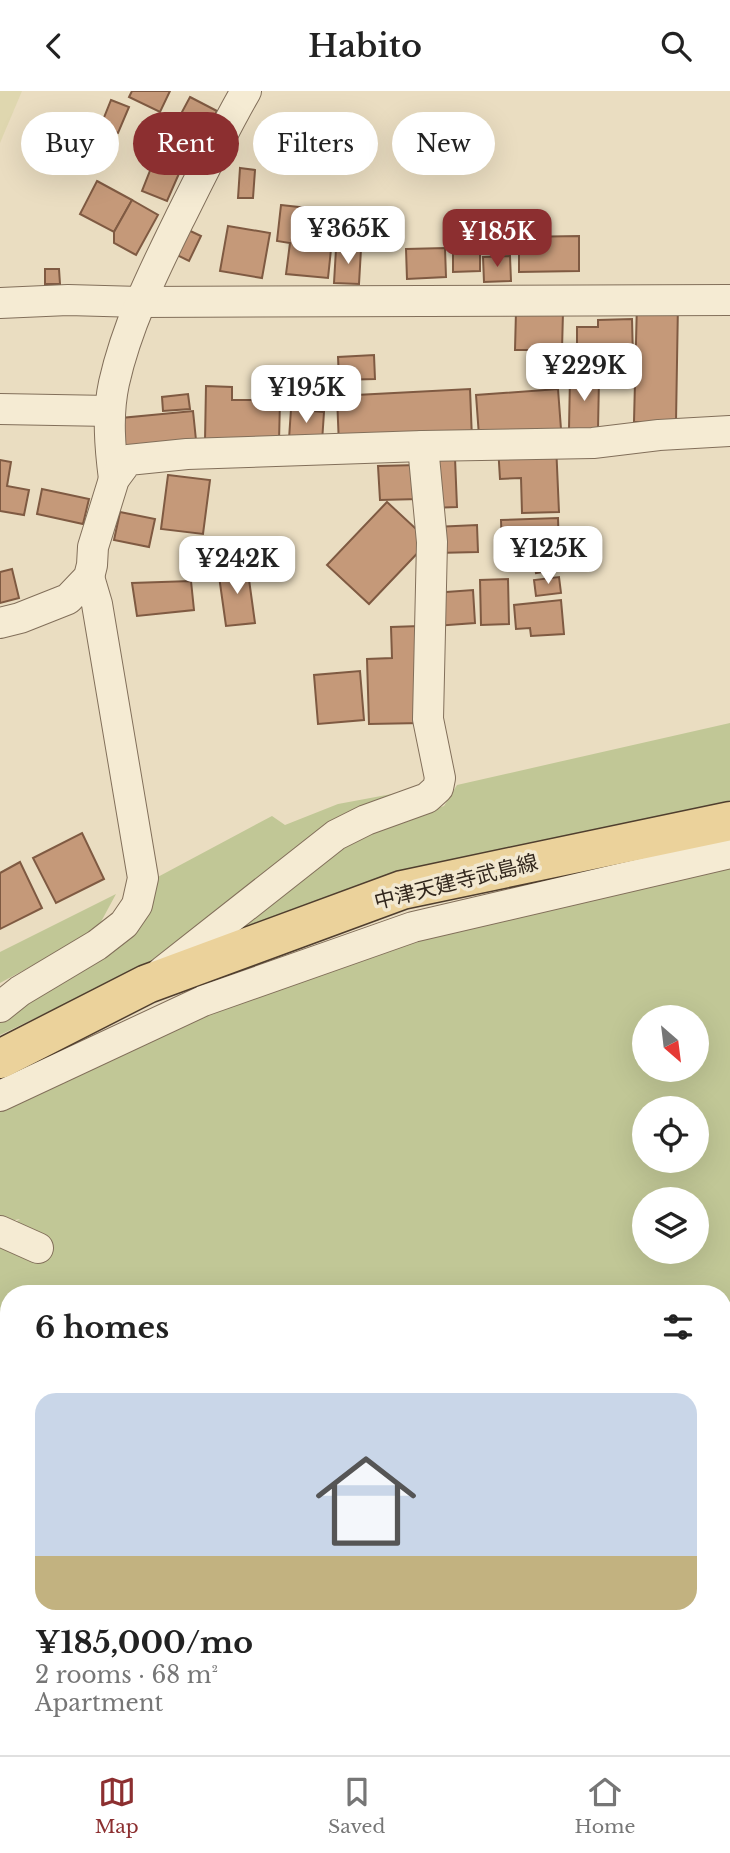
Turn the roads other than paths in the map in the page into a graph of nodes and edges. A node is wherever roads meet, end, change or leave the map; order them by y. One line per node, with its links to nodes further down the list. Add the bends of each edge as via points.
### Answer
1 (246, 91): 3 (street)
2 (730, 300): 3 (street)
3 (140, 302): 4 (street); 6 (street)
4 (0, 303)
5 (0, 409): 6 (street)
6 (110, 411): 9 (street)
7 (730, 431): 8 (street, via 593,443)
8 (423, 446): 9 (street, via 153,456 128,460); 14 (street, via 432,542 428,719 438,788 427,798 336,835)
9 (114, 479): 10 (street, via 93,547)
10 (89, 577): 11 (street, via 68,599); 15 (street, via 143,879 137,905 124,924)
11 (0, 623)
12 (730, 821): 14 (main road, 中津天建寺武島線, via 402,890)
13 (730, 853): 17 (street, via 413,927 203,1001)
14 (147, 984): 16 (main road, 中津天建寺武島線)
15 (0, 1007)
16 (0, 1059)
17 (0, 1096)
18 (0, 1231): 19 (street)
19 (38, 1248)

